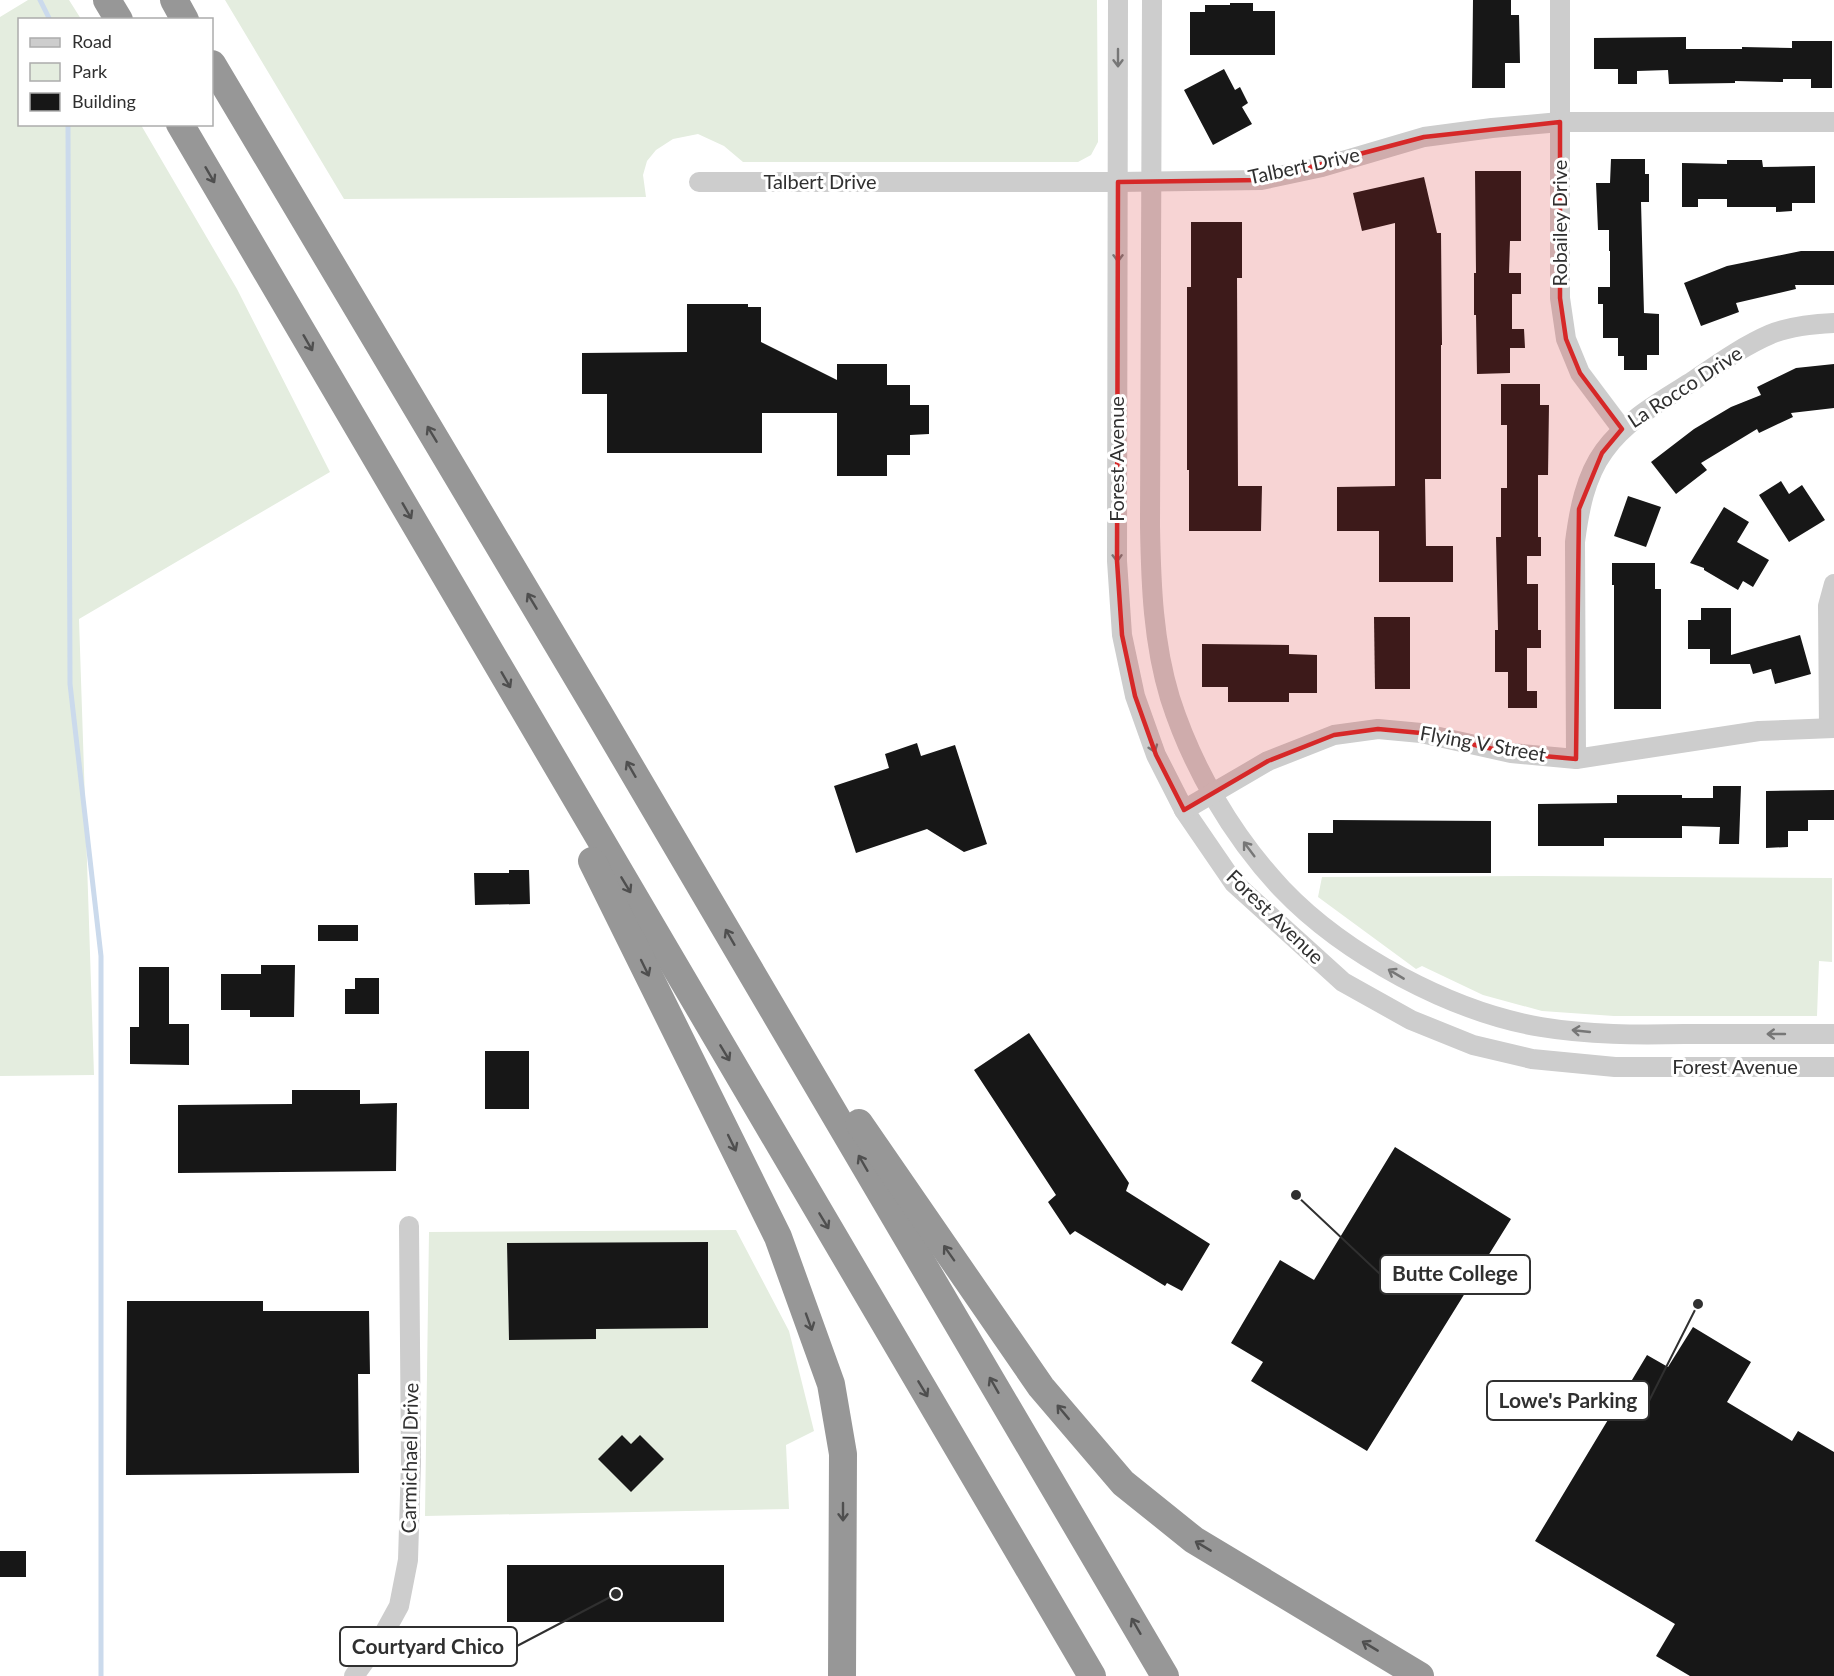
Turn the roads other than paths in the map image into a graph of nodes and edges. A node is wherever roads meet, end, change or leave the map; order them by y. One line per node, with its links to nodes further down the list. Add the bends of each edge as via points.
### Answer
1 (107, 0): 6 (highway)
2 (174, 0): 7 (highway)
3 (1118, 0): 13 (street, Forest Avenue, one-way to 13)
4 (1152, 0): 14 (street, Forest Avenue)
5 (1560, 0): 9 (street, Robailey Drive)
6 (118, 18)
7 (184, 18)
8 (213, 66): 23 (highway, one-way to 8)
9 (1560, 122): 10 (street, Talbert Drive); 14 (street, Talbert Drive, via 1424,137 1261,180); 16 (street, Robailey Drive, via 1560,298 1566,339 1580,373)
10 (1834, 122)
11 (181, 126): 20 (highway, one-way to 20)
12 (699, 182): 13 (street, Talbert Drive)
13 (1118, 182): 14 (street, Talbert Drive); 22 (street, Forest Avenue, one-way to 22, via 1117,561 1122,635 1135,696 1156,755)
14 (1152, 182): 21 (street, Forest Avenue, via 1151,590 1170,697)
15 (1834, 323): 16 (street, La Rocco Drive, via 1773,333 1738,351)
16 (1622, 429): 19 (street, La Rocco Drive, via 1602,453 1579,509 1575,542)
17 (1834, 584): 18 (street, via 1828,606)
18 (1831, 728): 19 (street, Flying V Street, via 1759,731)
19 (1576, 759): 21 (street, Flying V Street, via 1511,753 1421,733 1378,729 1334,735 1268,760)
20 (564, 780): 28 (highway, one-way to 28, via 585,845 778,1237 831,1383 843,1454); 29 (highway, one-way to 29)
21 (1212, 793): 22 (street, Flying V Street); 24 (street, Forest Avenue, one-way to 21, via 1610,1035 1540,1027 1468,1009 1400,977 1327,930 1283,890 1247,847)
22 (1184, 810): 25 (street, Forest Avenue, via 1234,883 1343,982 1411,1020 1473,1045 1532,1059 1616,1067)
23 (760, 987): 30 (highway, one-way to 23); 31 (highway, one-way to 23, via 1194,1540 1123,1483 1041,1387 864,1129)
24 (1834, 1034)
25 (1834, 1067)
26 (409, 1226): 27 (street, Carmichael Drive, via 408,1560 399,1606)
27 (354, 1676)
28 (842, 1676)
29 (1092, 1676)
30 (1165, 1676)
31 (1420, 1676)

